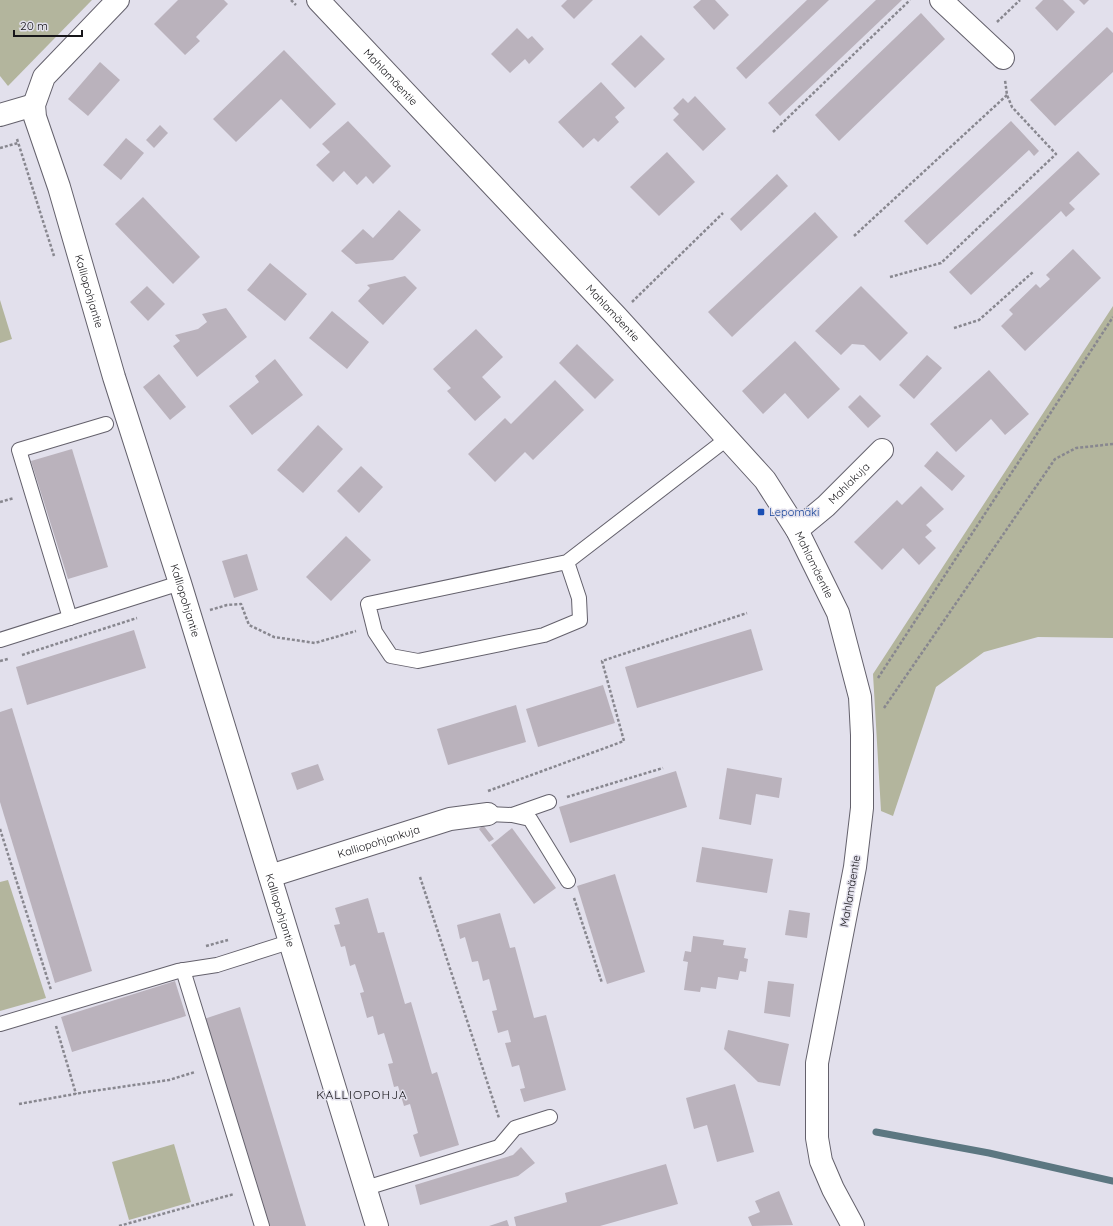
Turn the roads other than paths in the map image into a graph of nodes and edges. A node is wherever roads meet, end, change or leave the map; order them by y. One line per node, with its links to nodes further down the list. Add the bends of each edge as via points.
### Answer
1 (118, 0): 5 (street, Kalliopohjantie, via 44,77)
2 (941, 0): 4 (street)
3 (310, 5): 8 (street, Mahlamäentie, via 617,317)
4 (1003, 58)
5 (34, 105): 6 (street); 12 (street, Kalliopohjantie, via 35,118 59,186 114,377)
6 (0, 115)
7 (106, 424): 13 (lane, via 19,450)
8 (728, 438): 10 (street, Mahlamäentie, via 764,480); 11 (lane)
9 (882, 450): 10 (street, Mahlakuja, via 826,506)
10 (797, 530): 27 (street, Mahlamäentie, via 838,613 860,697 862,808 855,867 817,1063 817,1138 821,1161)
11 (568, 562): 11 (lane, via 579,598 580,620 544,635 418,661 391,656 375,632 368,604)
12 (180, 583): 13 (lane); 18 (street, Kalliopohjantie)
13 (70, 618): 14 (lane)
14 (0, 640)
15 (549, 802): 17 (lane)
16 (488, 814): 17 (lane); 18 (street, Kalliopohjankuja, via 450,819)
17 (512, 815): 19 (lane, via 530,819)
18 (270, 876): 20 (street, Kalliopohjantie)
19 (568, 881)
20 (289, 942): 21 (lane, via 217,965); 24 (street, Kalliopohjantie)
21 (183, 970): 22 (lane); 25 (lane)
22 (0, 1024)
23 (550, 1117): 24 (lane, via 515,1128 499,1147)
24 (366, 1188): 26 (street, Kalliopohjantie)
25 (262, 1226)
26 (378, 1226)
27 (853, 1226)

